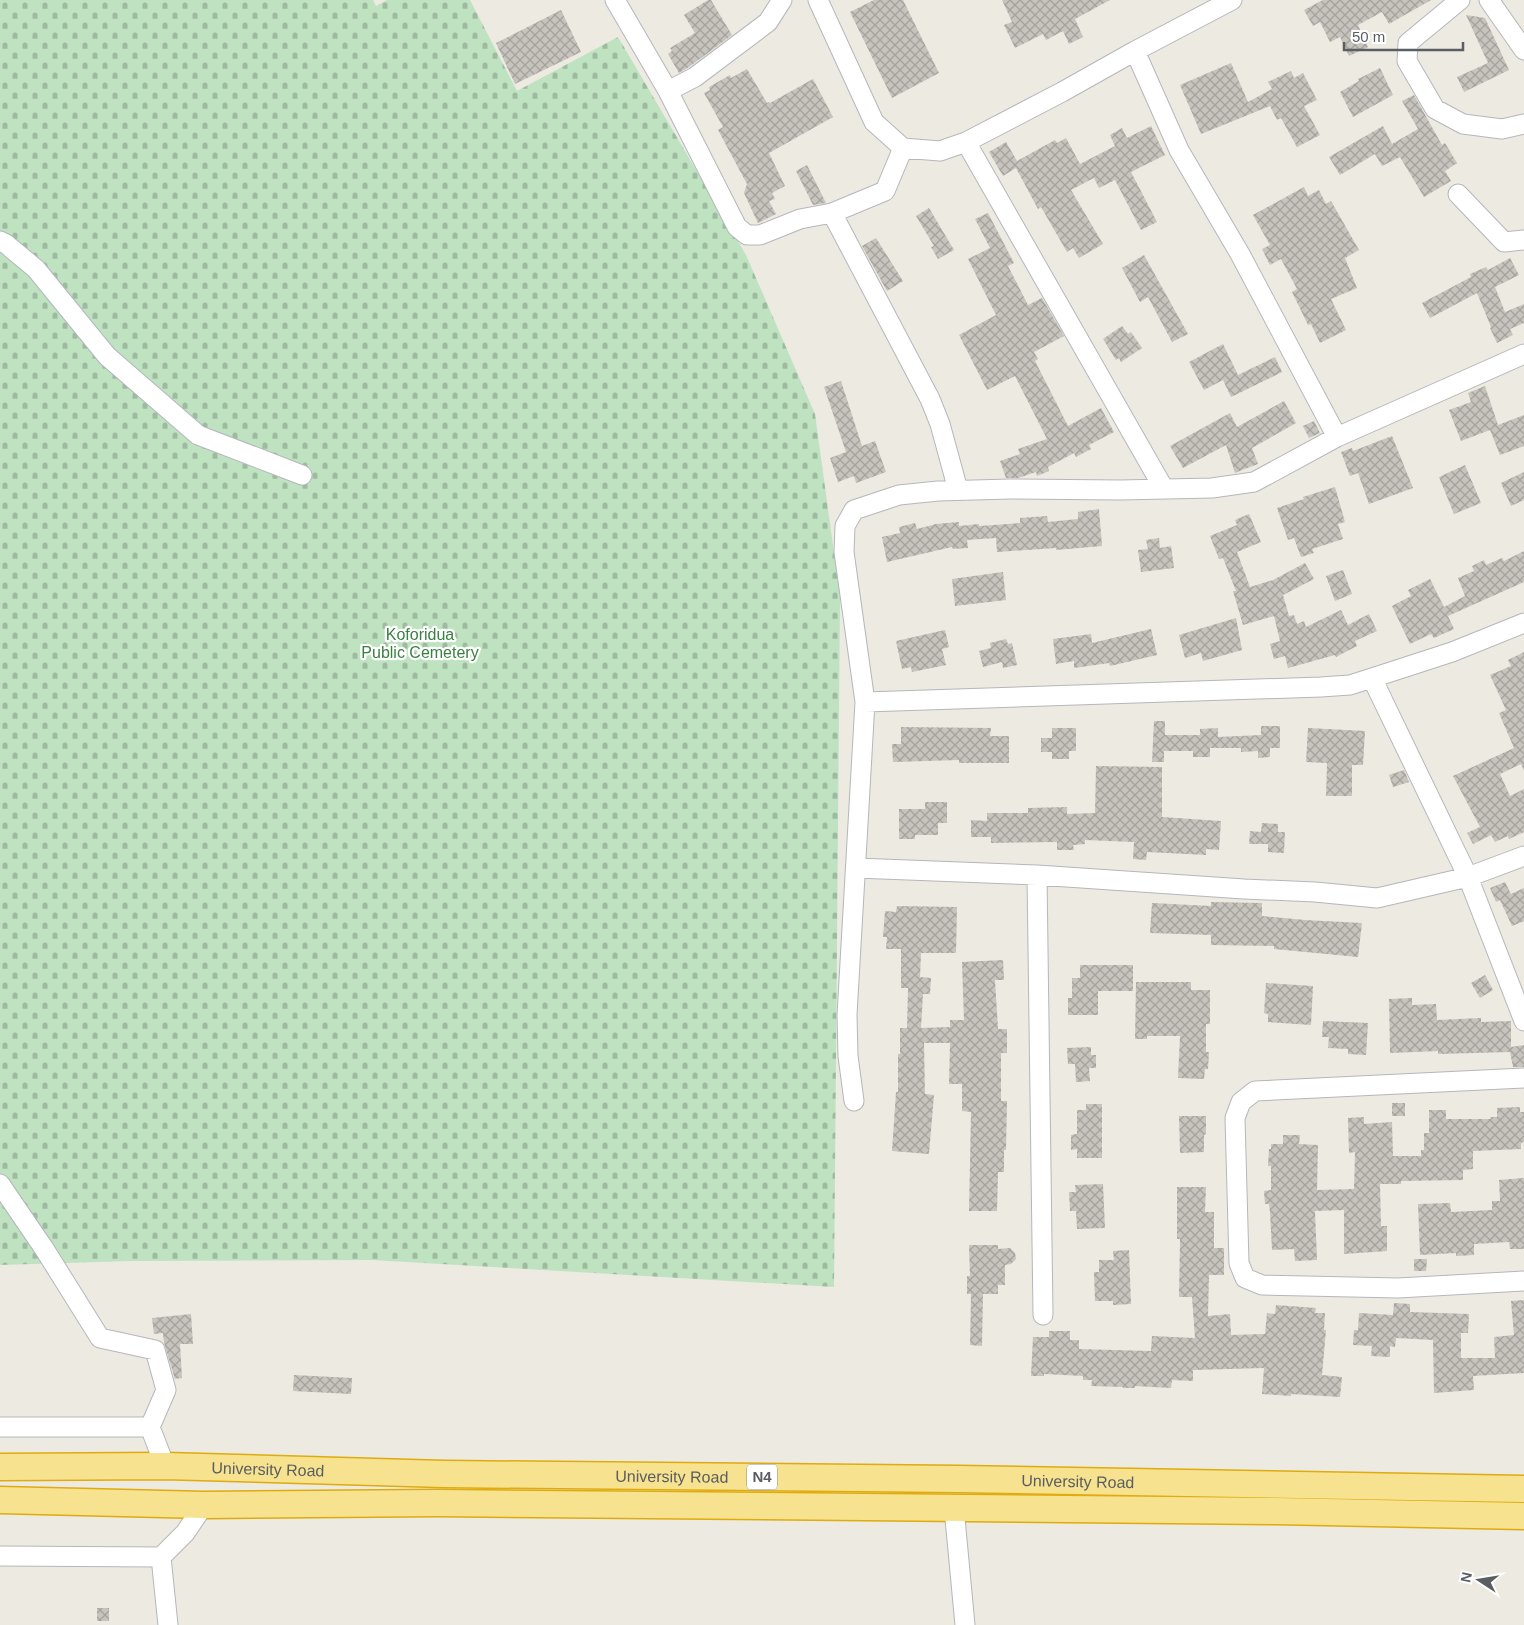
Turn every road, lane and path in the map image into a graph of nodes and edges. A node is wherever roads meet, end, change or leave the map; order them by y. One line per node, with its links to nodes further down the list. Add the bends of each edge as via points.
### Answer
1 (616, 0): 9 (street)
2 (782, 0): 9 (street, via 768,22 695,77)
3 (818, 0): 12 (street, via 874,122)
4 (1232, 0): 8 (street)
5 (1460, 0): 10 (street, via 1408,43 1407,62 1435,109 1463,124 1502,129)
6 (1489, 0): 7 (street)
7 (1524, 50)
8 (1135, 51): 11 (street); 18 (street, via 1179,150 1240,254)
9 (668, 92): 14 (street, via 737,227 747,235 760,235 800,219)
10 (1524, 124)
11 (966, 142): 12 (street, via 940,151); 20 (street)
12 (903, 148): 14 (street, via 885,192)
13 (1458, 194): 15 (street, via 1504,242)
14 (832, 213): 21 (street, via 930,399)
15 (1524, 240)
16 (0, 241): 19 (street, via 36,269 107,356 198,435)
17 (1524, 354): 18 (street)
18 (1337, 437): 20 (street, via 1254,482 1212,488)
19 (302, 476)
20 (1164, 489): 21 (street)
21 (958, 490): 24 (street, via 899,495 854,510 845,526 844,552)
22 (1524, 623): 23 (street, via 1452,652)
23 (1372, 678): 24 (street, via 1350,685 1321,687); 28 (street)
24 (865, 702): 26 (street)
25 (1524, 856): 28 (street)
26 (856, 868): 27 (street); 31 (street, via 847,1015)
27 (1037, 875): 28 (street, via 1377,898); 34 (street)
28 (1468, 877): 29 (street)
29 (1524, 1021)
30 (1524, 1078): 33 (street, via 1255,1091 1240,1102 1235,1118 1239,1263 1245,1278 1262,1286 1398,1288)
31 (854, 1101)
32 (0, 1184): 36 (street, via 100,1338 155,1350 166,1390)
33 (1524, 1281)
34 (1043, 1315)
35 (0, 1427): 36 (street)
36 (150, 1427): 37 (street)
37 (165, 1466): 38 (highway, University Road / N4); 39 (highway, University Road / N4, via 444,1474)
38 (0, 1467)
39 (1524, 1489)
40 (0, 1500): 41 (highway, University Road / N4)
41 (204, 1504): 42 (highway, University Road / N4); 45 (street, via 185,1533)
42 (954, 1508): 43 (highway, University Road / N4); 47 (street)
43 (1524, 1516)
44 (0, 1556): 45 (street)
45 (161, 1557): 46 (street)
46 (168, 1625)
47 (965, 1625)

